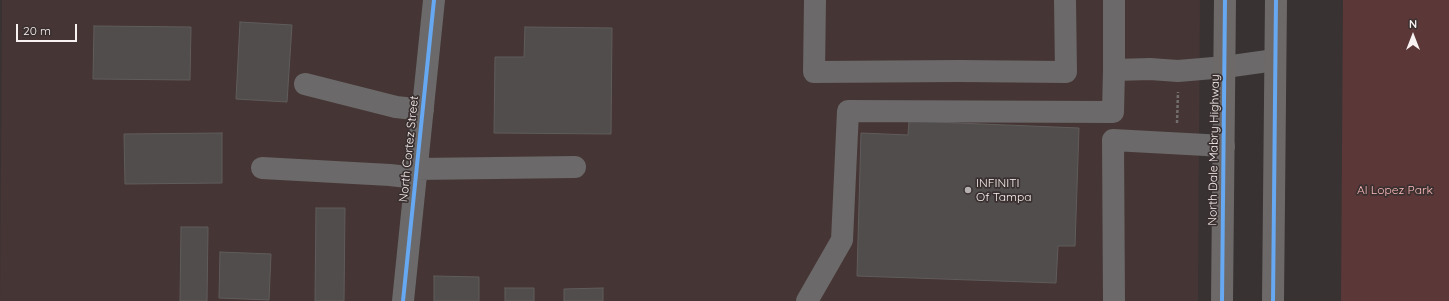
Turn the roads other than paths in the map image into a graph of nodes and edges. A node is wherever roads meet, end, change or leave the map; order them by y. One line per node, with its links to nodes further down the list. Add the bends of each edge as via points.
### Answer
1 (434, 0): 11 (street, North Cortez Street)
2 (814, 0): 3 (street, via 814,72 1066,72)
3 (1065, 0)
4 (1114, 0): 9 (street)
5 (1225, 0): 8 (main road, North Dale Mabry Highway)
6 (1276, 0): 7 (main road)
7 (1275, 60): 8 (street); 22 (main road)
8 (1224, 67): 9 (street, via 1178,71); 14 (main road, North Dale Mabry Highway)
9 (1114, 70): 12 (street)
10 (305, 84): 11 (street, via 396,107)
11 (423, 110): 17 (street, North Cortez Street)
12 (1114, 112): 13 (street); 19 (street, via 848,111 842,240)
13 (1114, 140): 14 (street); 20 (street)
14 (1224, 146): 21 (main road, North Dale Mabry Highway)
15 (575, 167): 17 (street)
16 (262, 168): 17 (street, via 390,175)
17 (416, 174): 18 (street, North Cortez Street)
18 (403, 301)
19 (807, 301)
20 (1114, 301)
21 (1222, 301)
22 (1273, 301)

